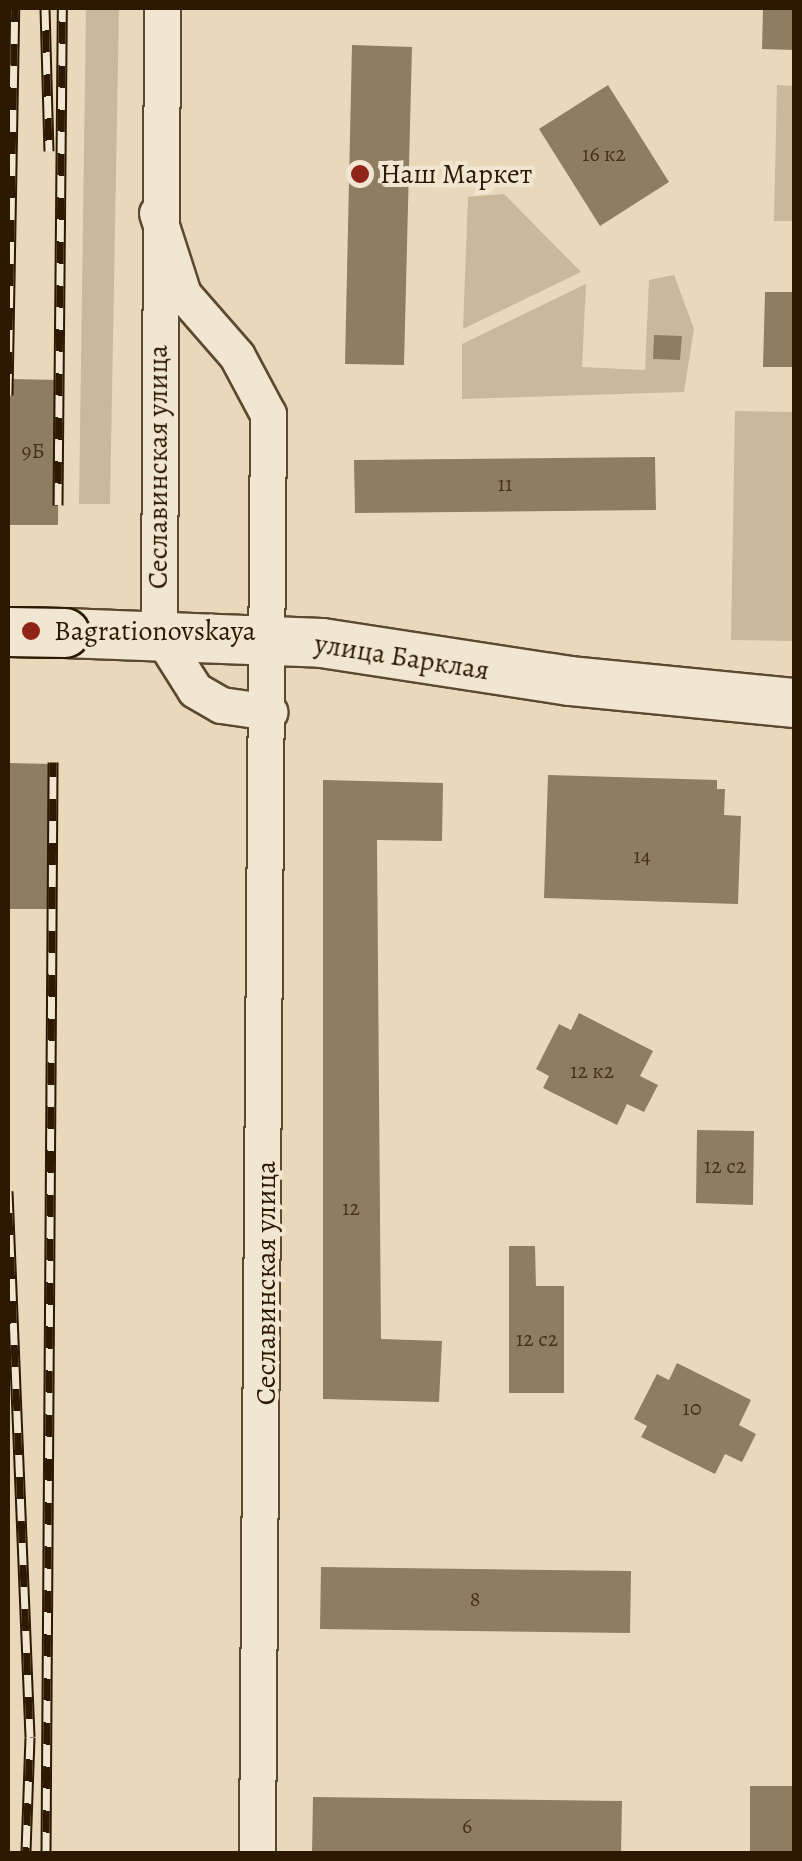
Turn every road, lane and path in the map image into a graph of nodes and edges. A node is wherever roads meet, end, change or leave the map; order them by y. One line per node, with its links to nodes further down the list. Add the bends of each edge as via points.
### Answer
1 (162, 8): 2 (street, Сеславинская улица)
2 (157, 213): 4 (street, Сеславинская улица); 5 (street, Сеславинская улица, via 183,294 236,356 268,414)
3 (8, 632): 4 (main road, улица Барклая, bridge)
4 (159, 633): 5 (main road, улица Барклая); 7 (street, via 195,690 221,705)
5 (270, 639): 6 (main road, улица Барклая, via 570,681); 7 (street, Сеславинская улица)
6 (794, 702)
7 (270, 712): 8 (street, Сеславинская улица)
8 (257, 1854)

